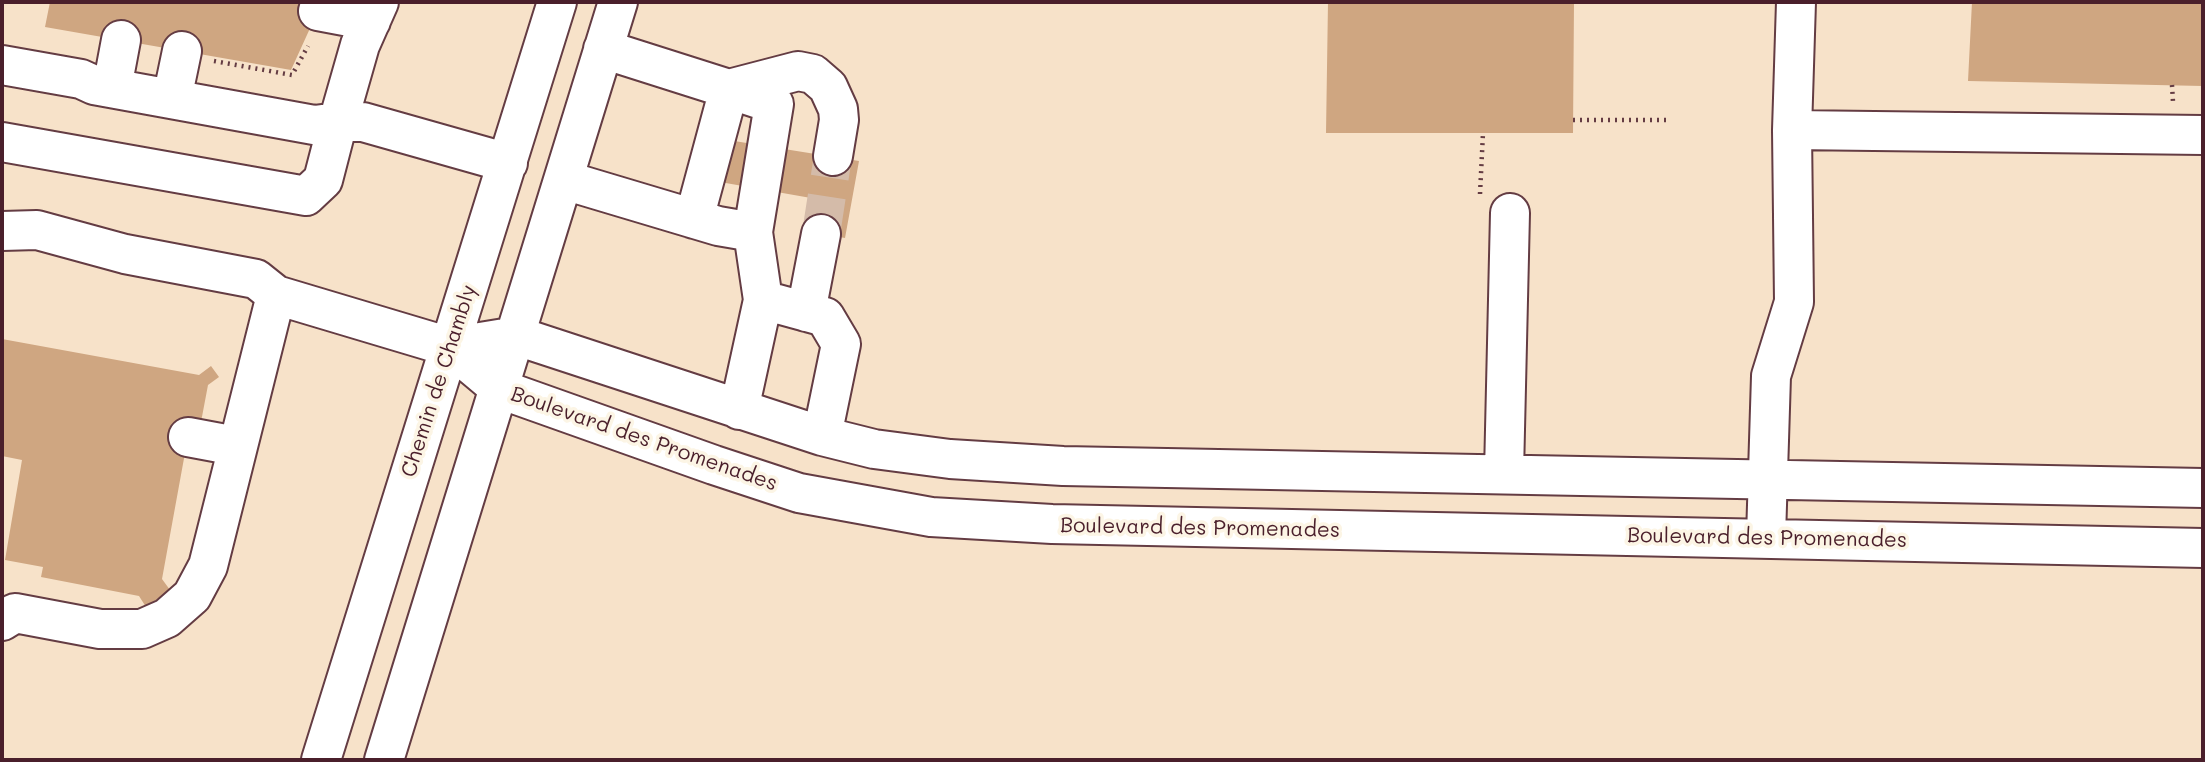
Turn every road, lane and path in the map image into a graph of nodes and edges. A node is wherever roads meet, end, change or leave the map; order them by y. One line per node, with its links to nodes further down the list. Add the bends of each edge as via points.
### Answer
1 (557, 2): 21 (street, Chemin de Chambly)
2 (618, 2): 7 (street)
3 (1796, 2): 16 (street)
4 (375, 12): 5 (street); 15 (street, via 360,45)
5 (317, 29): 8 (path, via 292,75)
6 (121, 40): 10 (street)
7 (603, 49): 11 (street); 22 (street)
8 (197, 56): 12 (street)
9 (2, 65): 10 (street)
10 (111, 88): 12 (street)
11 (729, 89): 20 (street, via 798,71 813,74 828,87 838,109); 24 (street); 26 (street, via 774,104)
12 (172, 99): 15 (street, via 314,125)
13 (1573, 120): 14 (path)
14 (1669, 120)
15 (338, 122): 19 (street, via 323,180 306,196); 21 (street, via 363,122)
16 (1792, 130): 18 (street); 39 (street, via 1794,302 1771,376)
17 (1483, 133): 23 (path)
18 (2203, 135)
19 (2, 142)
20 (833, 156)
21 (508, 163): 32 (street, Chemin de Chambly)
22 (564, 180): 24 (street); 31 (street)
23 (1495, 204): 38 (street)
24 (694, 219): 26 (street)
25 (2, 231): 28 (street, via 37,230 125,254 256,279)
26 (752, 232): 29 (street)
27 (821, 234): 30 (street)
28 (276, 295): 32 (street); 37 (street)
29 (763, 300): 30 (street); 34 (street)
30 (806, 312): 35 (street, via 825,317 841,344)
31 (516, 336): 32 (street); 33 (street); 34 (street)
32 (450, 347): 33 (street, Boulevard des Promenades); 44 (street, Chemin de Chambly)
33 (500, 389): 41 (street, Boulevard des Promenades, via 799,493 931,517 1065,525); 45 (street)
34 (739, 410): 35 (street)
35 (822, 436): 38 (street, via 874,449 987,462)
36 (188, 438): 37 (street)
37 (236, 446): 43 (street, via 208,566 192,596 167,618 132,630 100,629 15,613)
38 (1504, 473): 39 (street)
39 (1768, 480): 40 (street); 41 (street)
40 (2203, 488)
41 (1766, 537): 42 (street, Boulevard des Promenades)
42 (2203, 548)
43 (2, 621)
44 (321, 760)
45 (384, 760)

